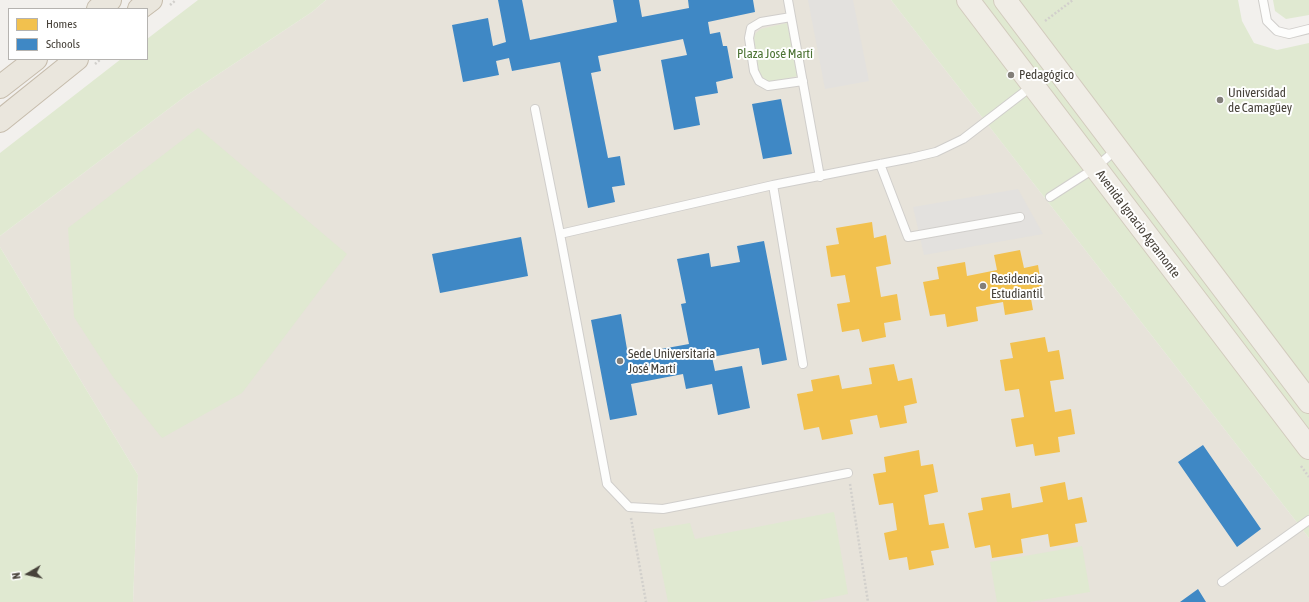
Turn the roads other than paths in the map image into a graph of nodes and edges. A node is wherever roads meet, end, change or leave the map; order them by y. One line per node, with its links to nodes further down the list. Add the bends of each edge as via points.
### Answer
1 (150, 0): 6 (highway)
2 (788, 0): 7 (lane)
3 (968, 0): 13 (main road, Avenida Ignacio Agramonte)
4 (1005, 0): 11 (main road)
5 (1263, 0): 8 (lane, via 1267,21 1277,31 1289,34)
6 (140, 8)
7 (791, 17): 12 (lane); 12 (lane, via 761,22 751,28 749,38 754,71 759,81 768,86)
8 (1309, 29)
9 (35, 60): 14 (highway)
10 (76, 60): 16 (highway)
11 (1055, 66): 13 (lane); 17 (main road)
12 (803, 81): 20 (lane)
13 (1032, 86): 18 (lane, via 962,139 936,152); 19 (main road, Avenida Ignacio Agramonte)
14 (0, 87)
15 (535, 109): 24 (lane)
16 (0, 121)
17 (1118, 149): 19 (lane); 26 (main road)
18 (880, 164): 20 (lane); 23 (lane, via 908,237)
19 (1095, 168): 22 (lane); 27 (main road, Avenida Ignacio Agramonte)
20 (820, 177): 21 (lane)
21 (773, 186): 24 (lane); 25 (lane)
22 (1050, 197)
23 (1020, 217)
24 (560, 234): 28 (lane, via 607,484 629,507 663,509)
25 (803, 364)
26 (1309, 402)
27 (1309, 448)
28 (848, 472)
29 (1309, 520): 30 (lane)
30 (1222, 582)

